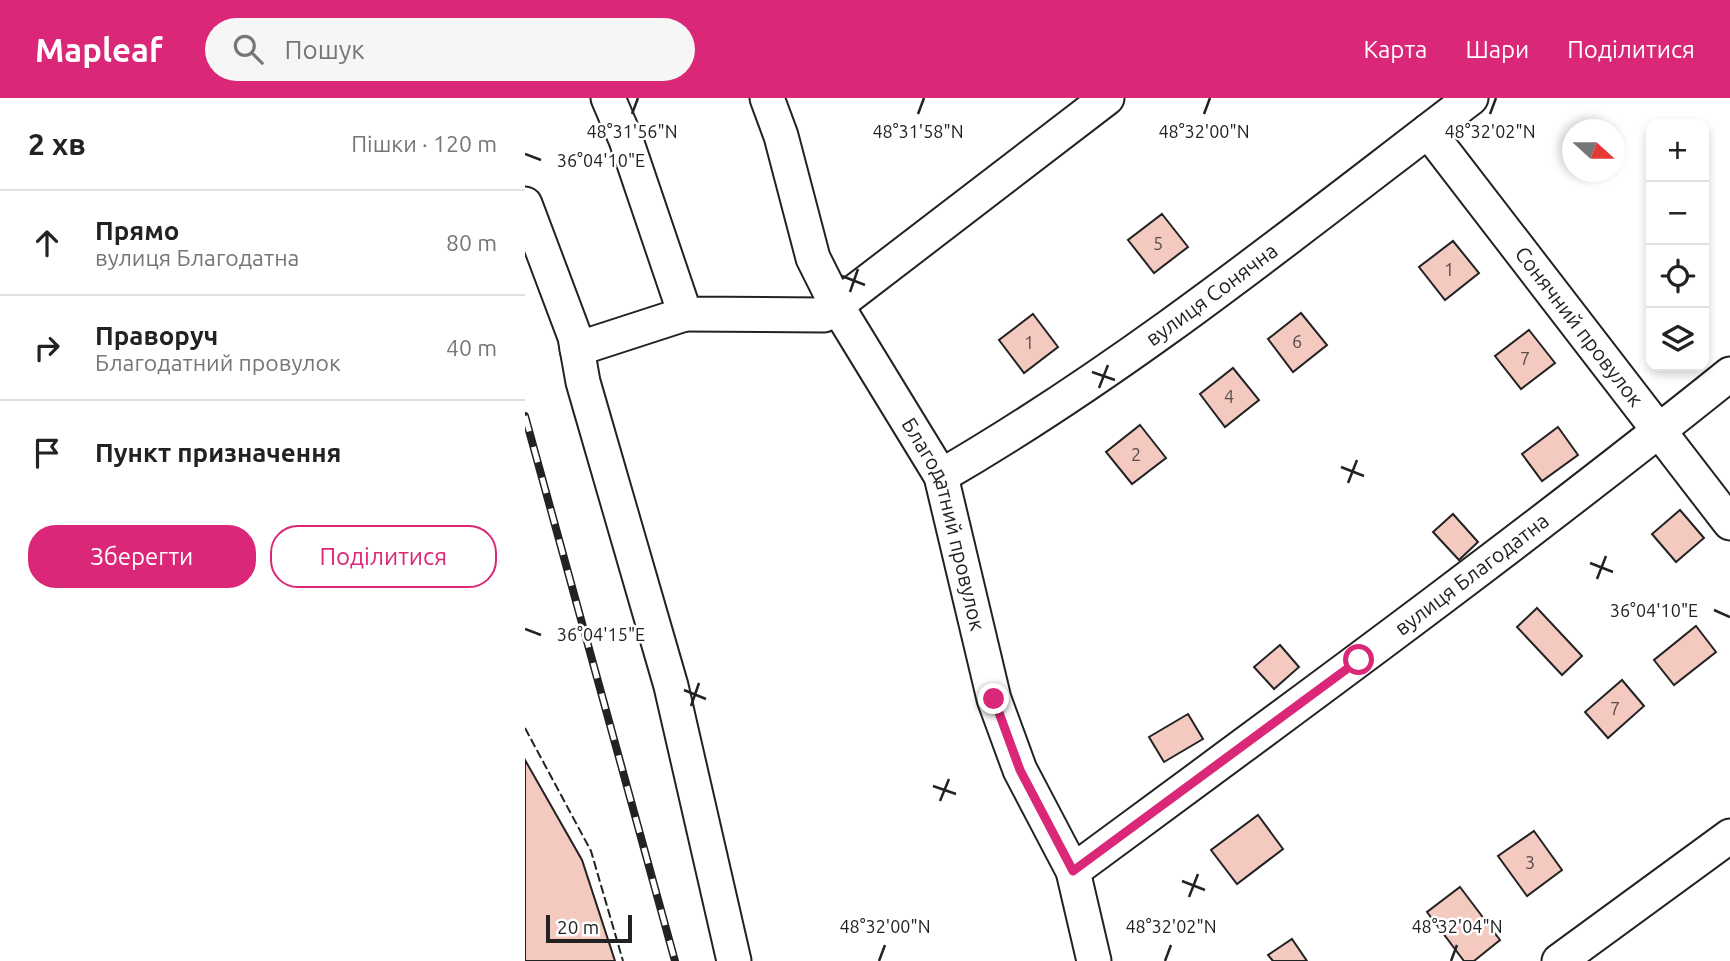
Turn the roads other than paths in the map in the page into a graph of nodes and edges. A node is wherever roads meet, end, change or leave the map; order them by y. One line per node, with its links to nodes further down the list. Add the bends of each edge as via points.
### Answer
1 (608, 98): 8 (street)
2 (767, 98): 7 (street, Благодатний провулок, via 813,258)
3 (1107, 98): 7 (street)
4 (1471, 98): 5 (street, вулиця Сонячна)
5 (1428, 131): 11 (street, Сонячний провулок); 12 (street, вулиця Сонячна, via 1142,348 1012,435)
6 (525, 204): 9 (street)
7 (837, 306): 8 (street, via 824,314); 12 (street, Благодатний провулок)
8 (685, 314): 9 (street)
9 (577, 349): 16 (street, via 671,686)
10 (1730, 373): 11 (street, вулиця Благодатна)
11 (1660, 430): 13 (street, Сонячний провулок); 15 (street, вулиця Благодатна)
12 (941, 475): 15 (street, Благодатний провулок, via 994,699 1020,770)
13 (1730, 523)
14 (1730, 836): 18 (street)
15 (1073, 871): 17 (street, Благодатний провулок)
16 (734, 961)
17 (1094, 961)
18 (1559, 961)

